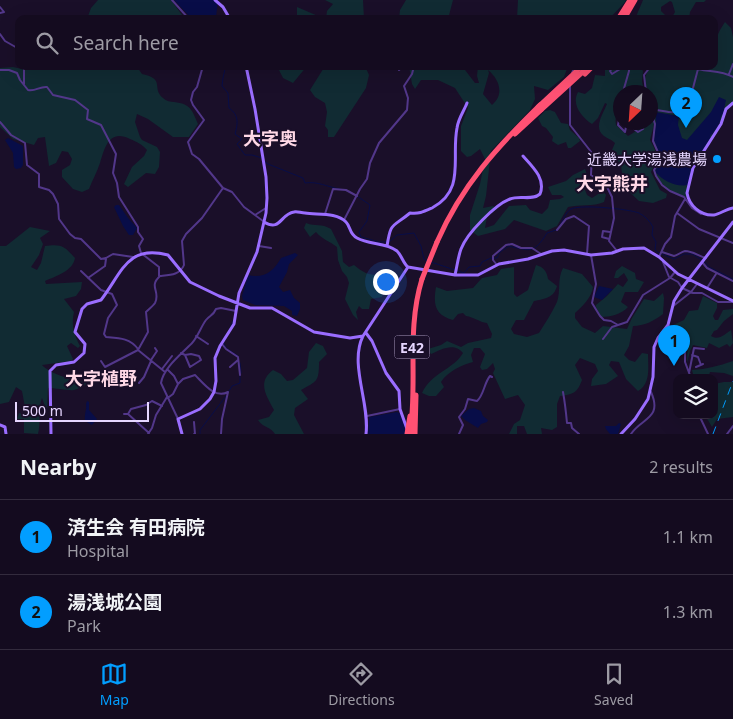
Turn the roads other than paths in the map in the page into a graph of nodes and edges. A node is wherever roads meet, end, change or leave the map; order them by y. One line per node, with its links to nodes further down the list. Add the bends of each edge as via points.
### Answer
1 (172, 0): 6 (street)
2 (214, 0): 7 (street)
3 (633, 0): 8 (highway)
4 (0, 8): 5 (street, via 4,12)
5 (0, 14)
6 (185, 15)
7 (227, 15)
8 (622, 15)
9 (0, 34): 10 (street)
10 (15, 47)
11 (733, 64): 27 (street)
12 (0, 70): 31 (street, via 16,73)
13 (24, 70): 31 (street)
14 (202, 70): 39 (street, via 191,100 204,120 188,142 192,154)
15 (247, 70): 42 (street, via 267,189)
16 (413, 70): 40 (street, via 404,86 407,110 380,142)
17 (572, 70): 52 (street, via 570,125 592,153 591,175 610,191 614,218)
18 (573, 70): 34 (highway, bridge)
19 (585, 70): 34 (highway, E42, bridge)
20 (585, 70): 34 (highway, E42, bridge)
21 (611, 70): 22 (street, via 612,74)
22 (618, 70)
23 (628, 70): 29 (street)
24 (648, 70): 30 (street)
25 (698, 70): 35 (street, via 685,110)
26 (706, 70): 27 (street)
27 (728, 74): 28 (street)
28 (733, 77)
29 (625, 85)
30 (646, 85)
31 (24, 86): 61 (street, via 31,91 47,87 53,95 75,100 88,110 87,119 101,125 116,154 114,174 119,197 137,224 142,239)
32 (467, 103): 57 (street, via 457,125 455,180 450,192 437,205 421,213 410,213 394,223)
33 (733, 103): 46 (street, via 726,109 721,124 693,168 687,191 696,209)
34 (540, 108): 139 (highway, E42, bridge, via 471,181 438,243 413,319 415,391)
35 (658, 110)
36 (0, 122): 65 (street, via 11,135 25,143 27,165 38,174 39,187 53,194 61,223 99,258)
37 (654, 130): 41 (street, via 653,139 660,157 655,174 665,187)
38 (523, 156): 76 (street, via 538,175 543,187 540,194 533,198 508,200 499,206 465,241)
39 (223, 188): 47 (street, via 232,192); 73 (street, via 182,241 184,265)
40 (357, 196): 45 (street, via 346,190 333,189); 48 (street)
41 (685, 199): 44 (street); 46 (street, via 698,213)
42 (266, 208): 47 (street); 49 (street)
43 (733, 208): 46 (street)
44 (677, 213): 53 (street, via 699,229); 60 (street, via 671,237)
45 (325, 214): 48 (street); 49 (street, via 295,211 276,225)
46 (718, 214)
47 (255, 215): 49 (street)
48 (344, 220): 57 (street, via 355,237)
49 (264, 222): 56 (street)
50 (733, 222): 53 (street)
51 (558, 230): 63 (street, via 566,219 574,216 589,226)
52 (610, 232): 54 (street); 54 (street, via 603,231 602,237)
53 (722, 237): 55 (street); 67 (street)
54 (609, 239): 59 (street)
55 (733, 243)
56 (259, 246): 58 (street); 87 (street)
57 (387, 246): 69 (street, via 400,255)
58 (271, 248)
59 (617, 251): 63 (street); 66 (street, via 644,248)
60 (662, 252): 66 (street); 67 (street, via 674,256 692,252)
61 (141, 253): 64 (street); 73 (street, via 167,255); 77 (street, via 159,267)
62 (541, 254): 63 (street, via 557,250); 68 (street); 68 (street, via 532,248 506,245 493,256)
63 (589, 254): 91 (street, via 596,281 592,303 604,320)
64 (133, 257): 65 (street, via 113,254); 85 (street)
65 (106, 258): 78 (street, via 105,266)
66 (661, 258): 74 (street); 79 (street)
67 (704, 260): 70 (street); 71 (street)
68 (498, 265): 76 (street, via 478,275)
69 (408, 267): 76 (street); 93 (street)
70 (698, 267): 71 (street); 80 (street)
71 (707, 268): 75 (street)
72 (81, 271): 78 (street)
73 (180, 271): 77 (street); 87 (street, via 195,286)
74 (675, 272): 79 (street); 80 (street)
75 (717, 273): 81 (street); 84 (street)
76 (455, 275)
77 (159, 276): 99 (street, via 154,285 156,301 146,312 148,332)
78 (88, 278): 85 (street)
79 (670, 278): 83 (street); 91 (street, via 643,295 629,321)
80 (688, 280): 82 (street); 83 (street)
81 (733, 281)
82 (697, 284): 84 (street); 86 (street)
83 (682, 288): 86 (street); 89 (street)
84 (707, 288): 88 (street)
85 (106, 292): 99 (street, via 112,294 117,305 108,318 104,334 126,339); 135 (street, via 101,300 88,303 82,309 75,330 84,344 84,352 74,362 56,365 50,371)
86 (691, 292): 88 (street, via 702,293 718,302); 89 (street)
87 (237, 302): 90 (street); 93 (street, via 255,309 272,308 321,334 355,338)
88 (733, 302)
89 (672, 307): 92 (street)
90 (236, 311): 94 (street, via 218,308); 96 (street, via 234,324)
91 (618, 325): 95 (street, via 612,327)
92 (668, 325): 113 (street, via 686,339 685,362); 120 (street, via 654,347)
93 (364, 335): 123 (street, via 372,341 386,373 399,391); 126 (street, via 358,360)
94 (196, 336): 97 (street); 101 (street)
95 (603, 339)
96 (222, 343): 105 (street); 118 (street, via 215,358)
97 (208, 344)
98 (155, 348): 106 (street, via 157,351)
99 (138, 349): 106 (street); 107 (street, via 105,368)
100 (704, 349): 103 (street, via 694,348)
101 (181, 353): 102 (street); 111 (street)
102 (185, 355): 102 (street, via 199,356 201,360 190,367)
103 (692, 355): 109 (street, via 698,357 702,364); 113 (street)
104 (172, 356): 110 (street)
105 (238, 359): 108 (street); 114 (street)
106 (151, 360): 110 (street); 116 (street)
107 (101, 361)
108 (230, 367)
109 (696, 367)
110 (162, 369): 112 (street)
111 (168, 370): 112 (street); 117 (street)
112 (165, 373): 121 (street, via 161,381)
113 (689, 373)
114 (240, 375)
115 (492, 377): 140 (street, via 489,377 477,401 468,399 459,418 463,425)
116 (139, 383)
117 (178, 384): 118 (street, via 195,375); 121 (street, via 173,394)
118 (214, 392): 127 (street, via 200,409); 138 (street, via 228,392 220,427)
119 (563, 392): 141 (street, via 567,422)
120 (651, 392): 142 (street); 143 (street, via 652,414)
121 (168, 396): 122 (street); 127 (street)
122 (162, 406): 125 (street, via 152,400); 132 (street)
123 (400, 409): 126 (street); 139 (street)
124 (124, 414): 125 (street)
125 (128, 414): 132 (street)
126 (367, 416): 133 (street)
127 (178, 419): 136 (street)
128 (700, 419): 144 (street)
129 (194, 422): 137 (street)
130 (0, 424): 134 (street)
131 (733, 426): 145 (street)
132 (148, 433)
133 (366, 433)
134 (6, 434)
135 (51, 434)
136 (182, 434)
137 (194, 434)
138 (222, 434)
139 (411, 434)
140 (459, 434)
141 (579, 434)
142 (621, 434)
143 (631, 434)
144 (708, 434)
145 (727, 434)

